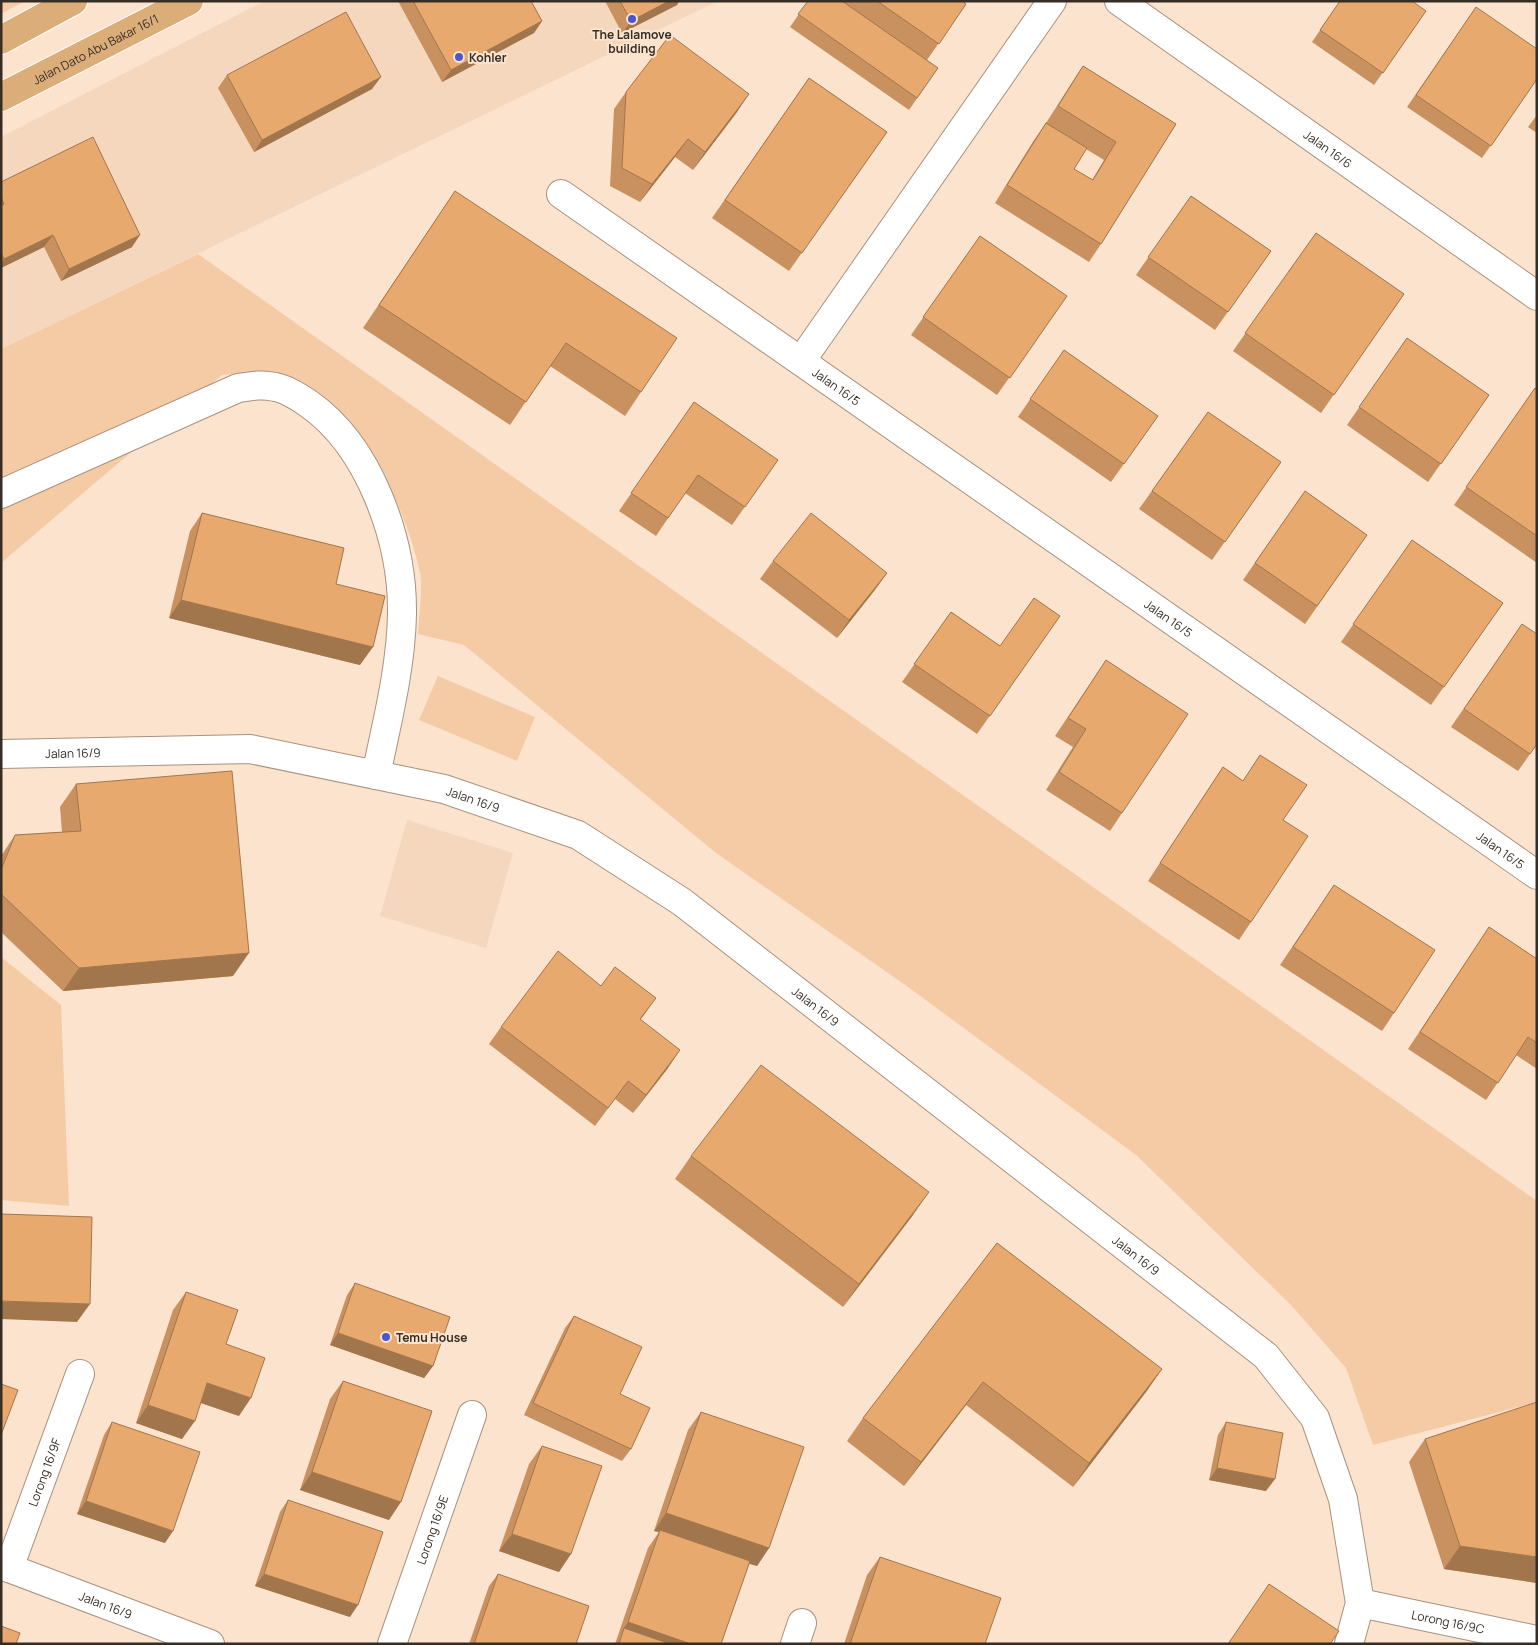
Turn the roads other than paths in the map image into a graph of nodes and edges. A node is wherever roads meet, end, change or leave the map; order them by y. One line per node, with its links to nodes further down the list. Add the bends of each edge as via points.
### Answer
1 (73, 1): 5 (main road)
2 (189, 1): 6 (main road, Jalan Dato Abu Bakar 16/1)
3 (1052, 1): 9 (street, Jalan 16/5)
4 (1119, 1): 8 (street, Jalan 16/6)
5 (1, 40)
6 (1, 97)
7 (561, 194): 9 (street, Jalan 16/5)
8 (1537, 296)
9 (800, 361): 13 (street, Jalan 16/5)
10 (1, 494): 12 (street, via 238,388 278,387 324,415 349,443 371,482 392,532 400,575 402,615 395,683)
11 (1, 754): 12 (street, Jalan 16/9, via 250,749)
12 (376, 775): 17 (street, Jalan 16/9, via 444,789 578,834 682,902 1266,1356 1315,1418 1343,1499)
13 (1537, 875)
14 (80, 1374): 16 (street, Lorong 16/9F)
15 (472, 1415): 20 (street, Lorong 16/9E)
16 (5, 1567): 19 (street, Jalan 16/9)
17 (1360, 1604): 18 (street, Lorong 16/9C); 21 (street, Jalan 16/9)
18 (1537, 1640)
19 (210, 1644)
20 (392, 1644)
21 (1349, 1644)

